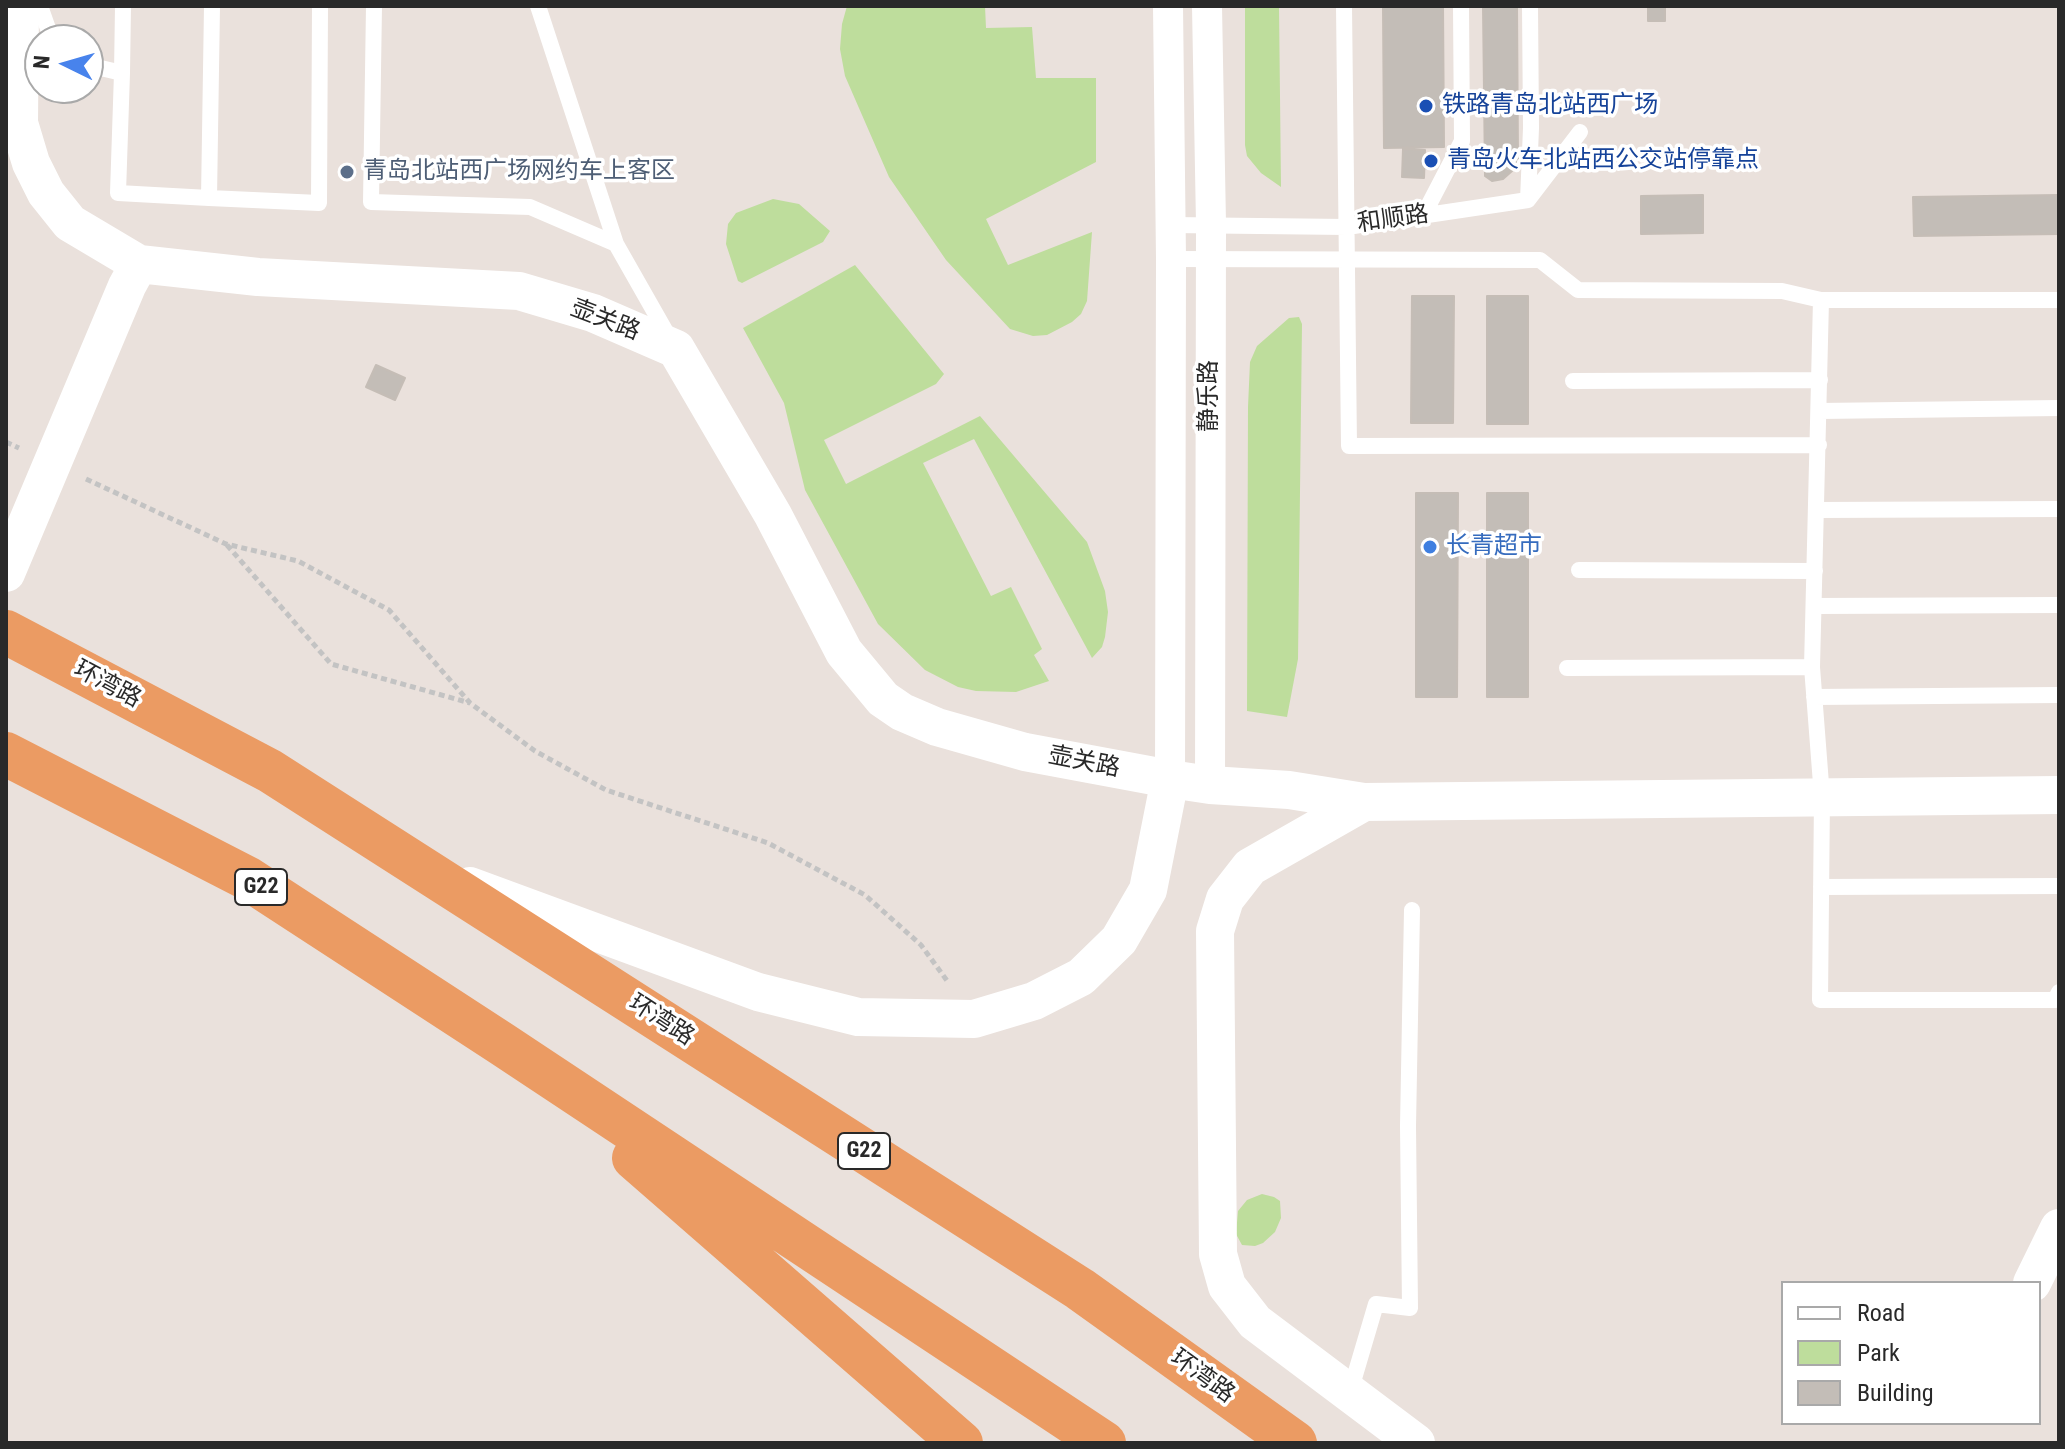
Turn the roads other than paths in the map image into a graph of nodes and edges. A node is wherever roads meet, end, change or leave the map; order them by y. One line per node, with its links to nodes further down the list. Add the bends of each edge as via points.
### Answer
1 (20, 6): 25 (street, 壶关路, via 19,123 31,163 70,223)
2 (123, 6): 13 (lane)
3 (212, 6): 15 (lane)
4 (320, 6): 15 (lane, via 319,203)
5 (374, 6): 21 (lane, via 371,202 530,207)
6 (538, 6): 21 (lane)
7 (1168, 6): 19 (street, 静乐路)
8 (1207, 6): 18 (street, 静乐路)
9 (1344, 6): 20 (lane)
10 (1461, 6): 17 (lane, via 1462,141)
11 (1530, 6): 16 (lane)
12 (104, 69): 13 (lane)
13 (122, 73): 15 (lane, via 118,193)
14 (1580, 132): 16 (lane)
15 (209, 198)
16 (1528, 200): 17 (lane, 和顺路)
17 (1423, 216): 20 (lane, 和顺路)
18 (1211, 224): 19 (lane, 和顺路); 20 (lane, 和顺路); 23 (street, 静乐路)
19 (1171, 225): 22 (street, 静乐路)
20 (1347, 227): 24 (lane)
21 (616, 244): 28 (lane)
22 (1171, 259): 23 (lane); 47 (street, 静乐路)
23 (1210, 259): 24 (lane); 48 (street, 静乐路)
24 (1348, 259): 26 (lane, via 1540,260 1578,290 1782,291); 33 (lane, via 1349,446)
25 (139, 264): 28 (street, 壶关路, via 258,277 519,291 593,313); 38 (street)
26 (1821, 300): 27 (lane); 29 (lane)
27 (2059, 300)
28 (676, 349): 47 (street, 壶关路, via 773,515 844,652 883,699 937,727 1025,752)
29 (1820, 380): 30 (lane); 32 (lane)
30 (1573, 381)
31 (2059, 408): 32 (lane)
32 (1819, 411): 33 (lane)
33 (1819, 445): 35 (lane)
34 (2059, 509): 35 (lane)
35 (1817, 510): 37 (lane)
36 (1579, 570): 37 (lane)
37 (1815, 571): 40 (lane)
38 (6, 573)
39 (2059, 605): 40 (lane)
40 (1815, 606): 42 (lane)
41 (6, 632): 52 (highway, 环湾路 / G22, via 270,771)
42 (1812, 667): 43 (lane); 45 (lane)
43 (1567, 668)
44 (2059, 695): 45 (lane)
45 (1814, 697): 50 (lane)
46 (6, 754): 57 (highway, G22, via 247,878)
47 (1170, 779): 48 (street, 壶关路); 52 (street, via 1148,890 1119,940 1081,977 1034,1001 974,1019 858,1017 758,992)
48 (1210, 785): 51 (street, 壶关路)
49 (2059, 795): 50 (street, 壶关路)
50 (1822, 797): 51 (street, 壶关路); 54 (lane)
51 (1364, 802): 60 (street, via 1250,867 1225,899 1215,931 1216,1223 1227,1286 1255,1322)
52 (424, 870): 63 (highway, 环湾路 / G22, via 1080,1289)
53 (2059, 886): 54 (lane)
54 (1821, 887): 56 (lane, via 1820,1000 2055,1000)
55 (1412, 910): 60 (lane, via 1410,1308 1376,1304)
56 (2059, 992)
57 (502, 1044): 61 (highway); 62 (highway, G22)
58 (2059, 1228): 59 (street)
59 (2033, 1281)
60 (1349, 1394): 64 (street)
61 (961, 1443)
62 (1104, 1443)
63 (1295, 1443)
64 (1416, 1443)

